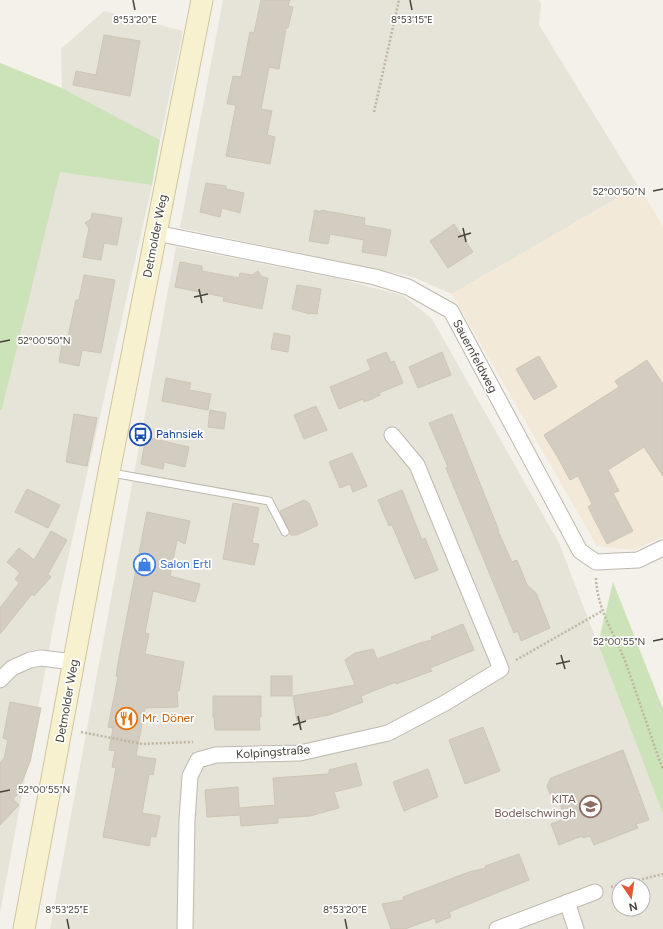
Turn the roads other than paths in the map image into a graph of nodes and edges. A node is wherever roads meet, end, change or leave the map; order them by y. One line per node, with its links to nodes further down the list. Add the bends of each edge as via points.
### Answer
1 (202, 0): 2 (street, Detmolder Weg)
2 (156, 233): 4 (street, Detmolder Weg); 6 (street, Sauernfeldweg, via 375,277 408,287 451,311 580,551 596,562 638,560)
3 (392, 435): 12 (street, Kolpingstraße, via 417,465 501,669 388,733 300,753 216,755 198,760 190,776)
4 (109, 472): 5 (lane, via 269,501); 7 (street, Detmolder Weg)
5 (285, 532)
6 (663, 548)
7 (73, 662): 8 (street, via 41,658 30,660 12,668); 11 (street, Detmolder Weg)
8 (0, 680)
9 (595, 892): 10 (street)
10 (567, 902): 13 (street); 14 (street)
11 (24, 929)
12 (185, 929)
13 (497, 929)
14 (576, 929)

